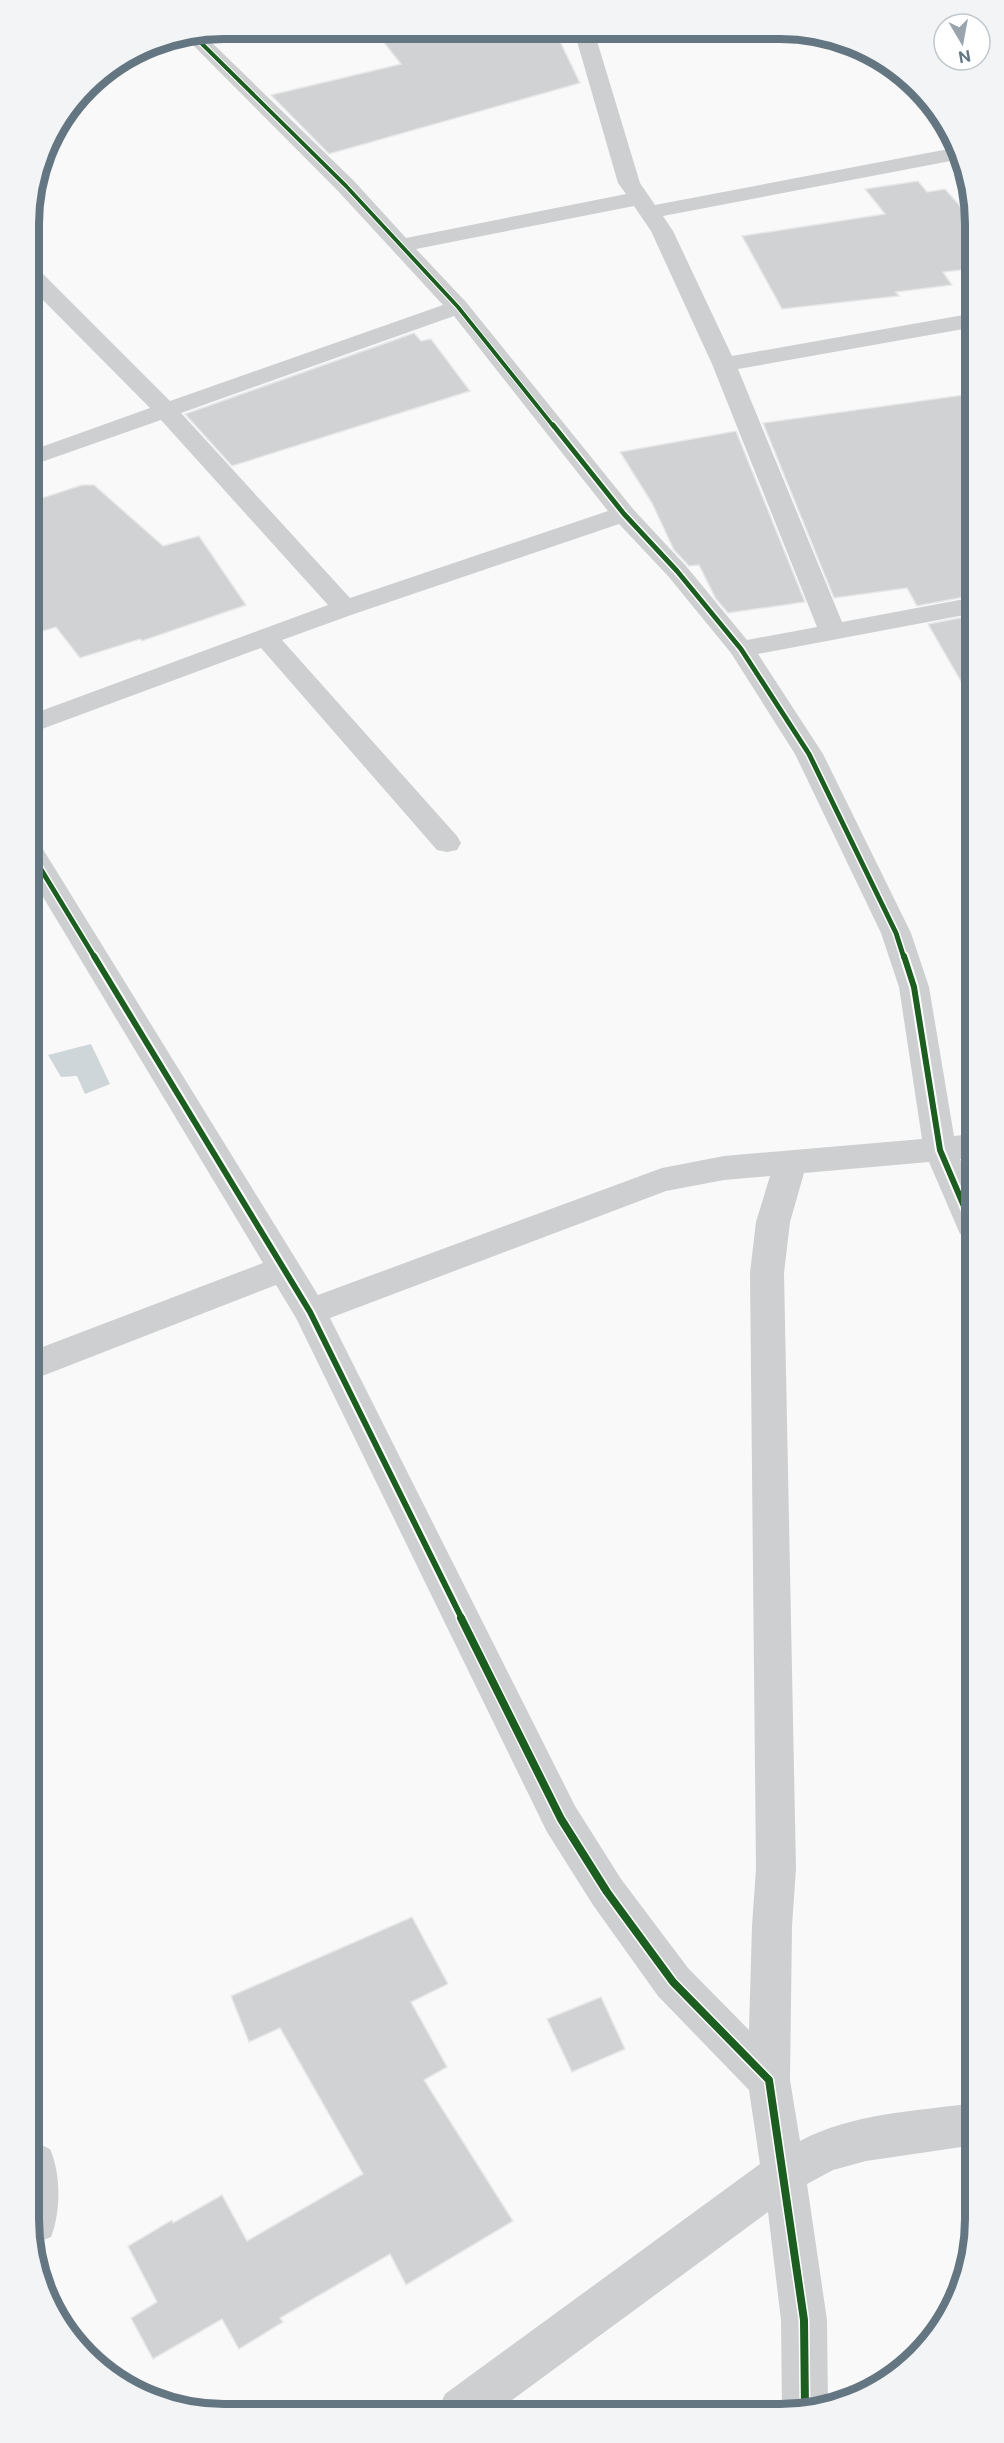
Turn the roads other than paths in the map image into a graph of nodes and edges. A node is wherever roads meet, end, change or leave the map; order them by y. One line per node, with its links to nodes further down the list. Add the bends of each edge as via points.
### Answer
1 (586, 39): 4 (street, via 623,166)
2 (199, 41): 5 (street)
3 (952, 155): 4 (street)
4 (644, 205): 5 (street); 9 (street, via 662,231)
5 (403, 245): 7 (street)
6 (39, 283): 10 (street)
7 (458, 307): 10 (street); 12 (street)
8 (965, 322): 9 (street)
9 (724, 364): 15 (street)
10 (166, 411): 11 (street); 14 (street)
11 (39, 456)
12 (624, 514): 14 (street); 17 (street)
13 (965, 607): 15 (street)
14 (345, 608): 16 (street)
15 (832, 631): 17 (street)
16 (265, 637): 18 (street); 19 (street)
17 (741, 649): 22 (street, via 809,754 896,933 914,987)
18 (39, 722)
19 (447, 843)
20 (39, 866): 25 (street)
21 (965, 1147): 22 (street)
22 (940, 1150): 23 (street); 24 (street)
23 (791, 1161): 26 (street, via 662,1180); 28 (street, via 773,1222 767,1273 776,1869)
24 (965, 1209)
25 (282, 1269): 26 (street); 27 (street)
26 (310, 1312): 28 (street, via 561,1818 607,1892 673,1982)
27 (39, 1363)
28 (769, 2080): 30 (street)
29 (965, 2125): 30 (street, via 826,2150)
30 (784, 2173): 31 (street, via 804,2320); 32 (street)
31 (805, 2402)
32 (469, 2404)

